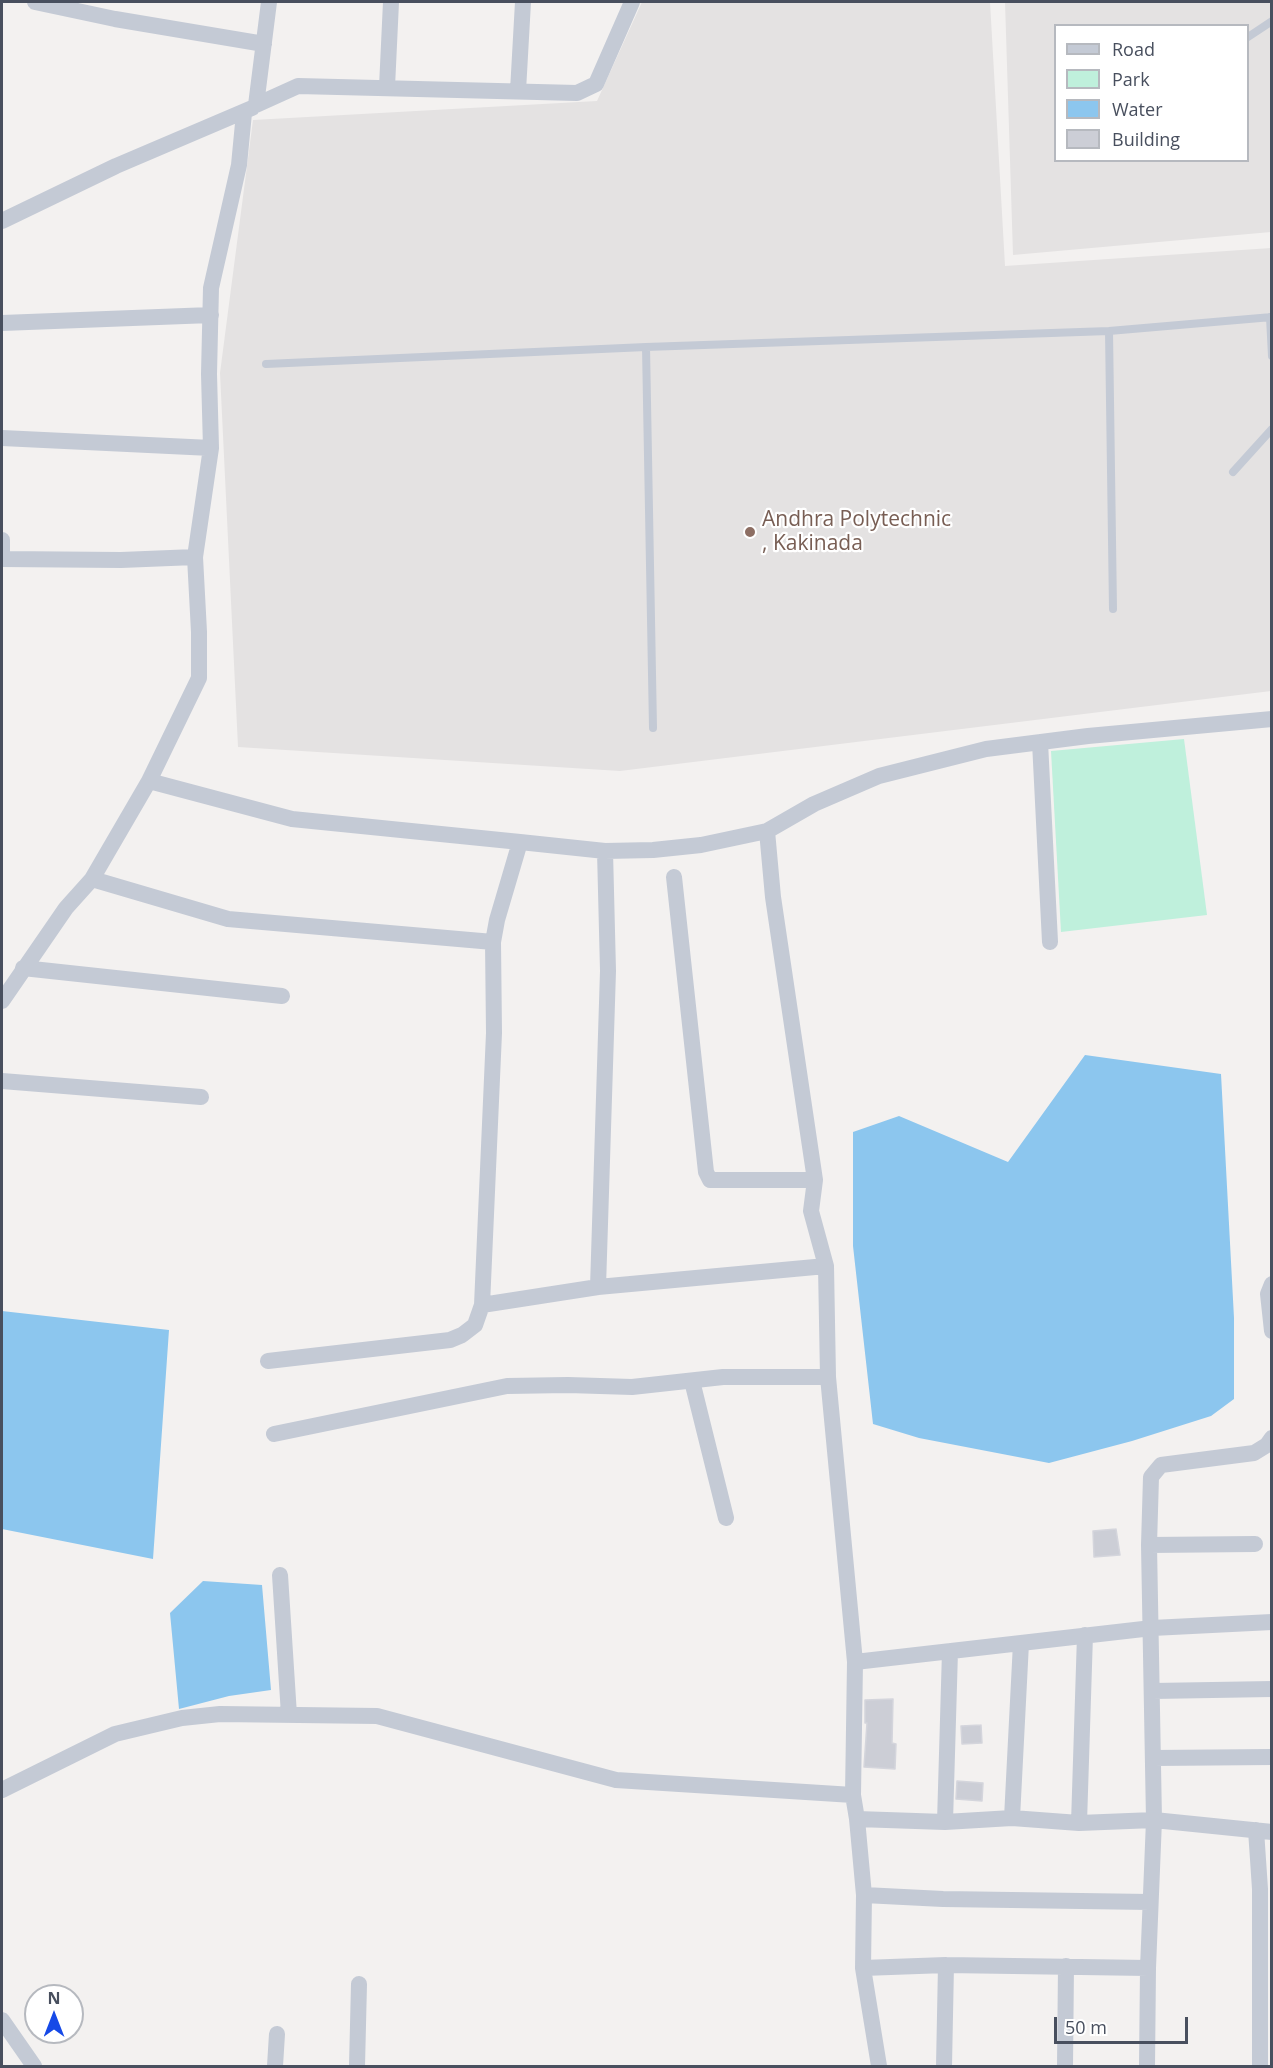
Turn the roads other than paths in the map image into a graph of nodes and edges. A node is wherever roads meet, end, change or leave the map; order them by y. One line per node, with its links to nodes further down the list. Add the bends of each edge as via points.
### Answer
1 (35, 2): 7 (street)
2 (118, 2): 7 (street)
3 (269, 2): 10 (street)
4 (391, 2): 11 (street)
5 (523, 2): 12 (street)
6 (632, 2): 12 (street, via 596,84 577,93)
7 (115, 19): 10 (street)
8 (1272, 21): 9 (lane)
9 (1249, 37)
10 (264, 44): 13 (street)
11 (387, 87): 12 (street); 13 (street, via 298,86)
12 (518, 91)
13 (250, 109): 14 (street); 15 (street, via 212,288)
14 (2, 220)
15 (211, 315): 17 (street); 24 (street)
16 (1271, 317): 18 (lane); 20 (lane)
17 (2, 322)
18 (1108, 331): 19 (lane); 29 (lane)
19 (646, 347): 21 (lane); 31 (lane)
20 (1272, 356)
21 (266, 364)
22 (1272, 429): 25 (lane)
23 (2, 438): 24 (street)
24 (211, 448): 28 (street)
25 (1233, 472)
26 (2, 540): 27 (street)
27 (2, 546): 28 (street, via 2,559)
28 (195, 557): 33 (street, via 199,678)
29 (1113, 609)
30 (1272, 719): 32 (street)
31 (653, 728)
32 (1040, 742): 34 (street, via 986,749 879,776 814,804); 40 (street)
33 (149, 781): 35 (street, via 292,819); 38 (street)
34 (767, 831): 36 (street, via 700,845); 46 (street)
35 (520, 842): 36 (street); 39 (street)
36 (605, 851): 49 (street, via 608,971)
37 (674, 877): 46 (street, via 706,1172 710,1180)
38 (92, 879): 39 (street, via 228,919); 41 (street)
39 (493, 942): 50 (street, via 494,1033)
40 (1050, 942)
41 (23, 968): 42 (street); 43 (street)
42 (282, 996)
43 (3, 997)
44 (2, 1081): 45 (street)
45 (201, 1097)
46 (815, 1180): 47 (street, via 811,1211)
47 (826, 1266): 49 (street); 53 (street)
48 (1272, 1284): 51 (street, via 1268,1294)
49 (598, 1287): 50 (street)
50 (482, 1305): 52 (street, via 475,1325 450,1341)
51 (1272, 1331)
52 (268, 1360)
53 (828, 1377): 54 (street, via 723,1377); 66 (street)
54 (692, 1381): 55 (street, via 632,1387 507,1386); 57 (street)
55 (274, 1434)
56 (1272, 1438): 59 (street, via 1254,1453 1161,1465 1151,1477)
57 (726, 1518)
58 (1255, 1544): 59 (street)
59 (1149, 1545): 62 (street)
60 (280, 1575): 69 (street)
61 (1272, 1623): 62 (street)
62 (1152, 1628): 63 (street); 68 (street)
63 (1085, 1635): 64 (street); 78 (street)
64 (1022, 1643): 65 (street); 74 (street)
65 (950, 1651): 66 (street); 77 (street)
66 (855, 1662): 73 (street)
67 (1272, 1689): 68 (street)
68 (1152, 1691): 71 (street)
69 (290, 1714): 72 (street, via 182,1718 115,1734); 73 (street, via 377,1716 616,1780)
70 (1272, 1757): 71 (street)
71 (1153, 1758): 76 (street)
72 (2, 1790)
73 (853, 1795): 75 (street)
74 (1012, 1818): 77 (street); 78 (street)
75 (857, 1820): 77 (street); 80 (street)
76 (1154, 1820): 78 (street); 79 (street); 81 (street)
77 (945, 1822)
78 (1079, 1823)
79 (1264, 1831): 96 (street, via 1260,1889)
80 (864, 1895): 81 (street); 84 (street)
81 (1150, 1902): 85 (street)
82 (946, 1965): 83 (street); 84 (street); 93 (street)
83 (1066, 1966): 85 (street); 94 (street)
84 (863, 1968): 92 (street)
85 (1148, 1968): 95 (street)
86 (359, 1984): 91 (street)
87 (2, 2020): 89 (street)
88 (277, 2034): 90 (street)
89 (34, 2067)
90 (274, 2067)
91 (357, 2067)
92 (879, 2067)
93 (944, 2067)
94 (1065, 2067)
95 (1147, 2067)
96 (1260, 2067)

